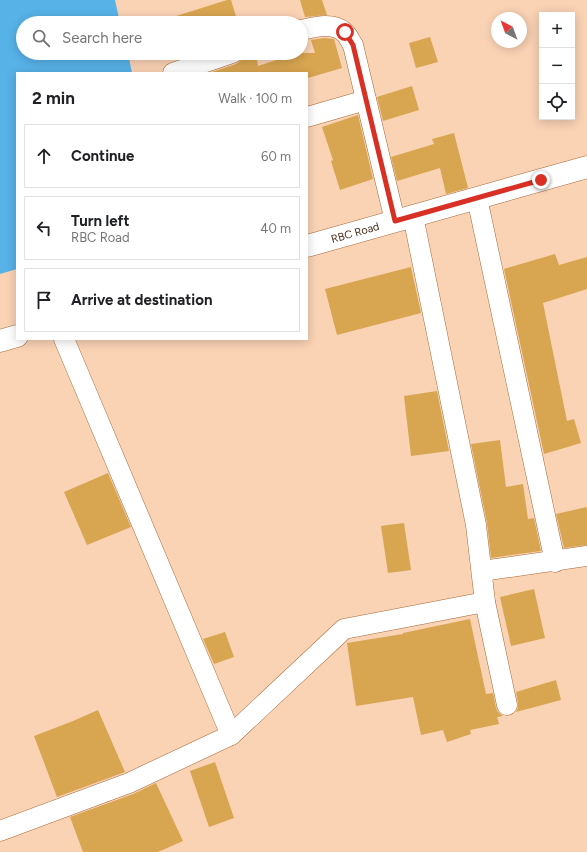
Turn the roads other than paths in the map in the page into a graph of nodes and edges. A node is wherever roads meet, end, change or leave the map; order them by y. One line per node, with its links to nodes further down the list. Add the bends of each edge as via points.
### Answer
1 (308, 29): 4 (street, via 335,26 345,32 353,45)
2 (211, 60): 3 (street)
3 (176, 72)
4 (366, 100): 5 (street); 8 (street)
5 (308, 117)
6 (587, 167): 7 (street, RBC Road)
7 (477, 198): 8 (street, RBC Road); 14 (street)
8 (404, 218): 9 (street, RBC Road); 15 (street, via 476,525)
9 (308, 246)
10 (16, 336): 12 (street)
11 (64, 340): 18 (street)
12 (0, 341)
13 (587, 556): 14 (street)
14 (555, 562): 15 (street)
15 (482, 571): 16 (street)
16 (485, 602): 17 (street); 18 (street, via 344,629)
17 (507, 705)
18 (231, 735): 19 (street, via 129,783)
19 (0, 831)

